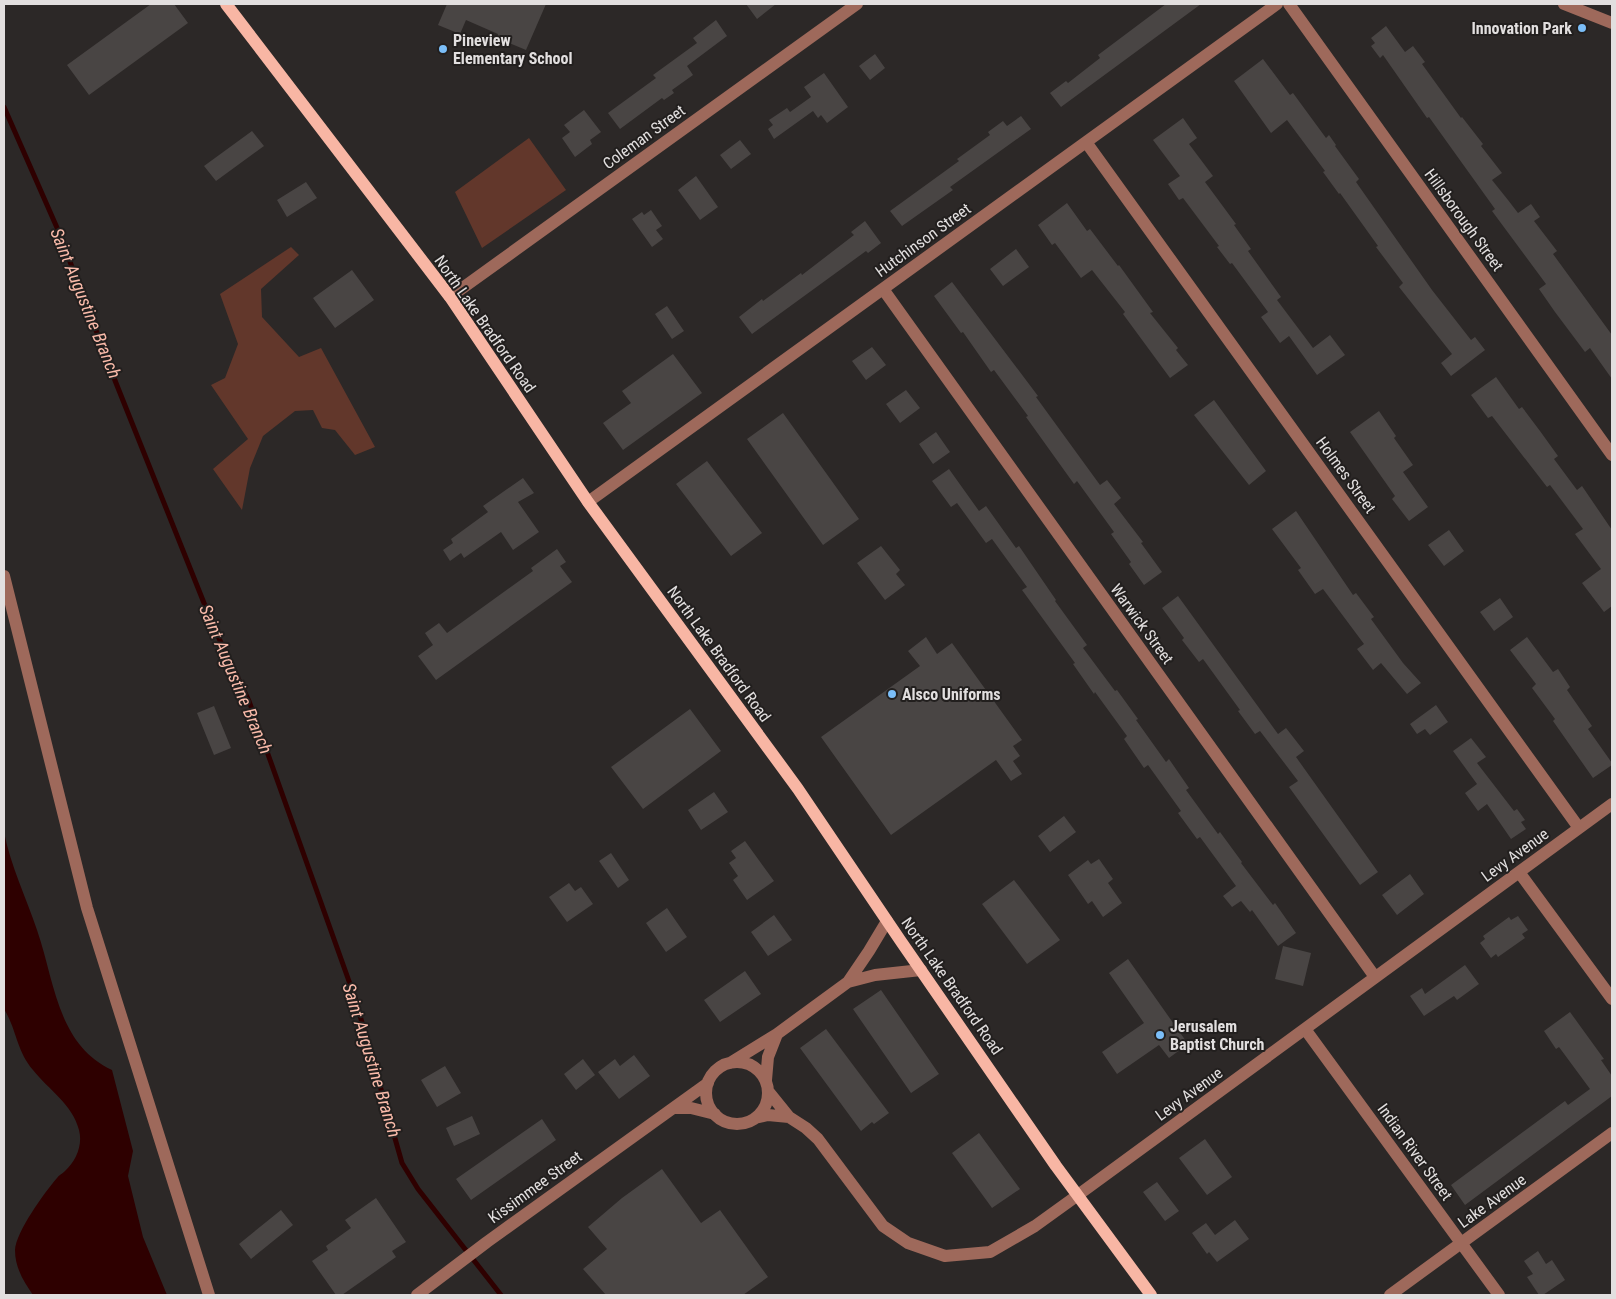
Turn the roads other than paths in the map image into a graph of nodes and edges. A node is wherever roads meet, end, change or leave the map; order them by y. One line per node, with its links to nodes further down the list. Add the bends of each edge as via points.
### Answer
1 (226, 4): 9 (main road, North Lake Bradford Road)
2 (857, 4): 9 (street, Coleman Street)
3 (1277, 4): 7 (street, Hutchinson Street)
4 (1289, 4): 10 (street, Hillsborough Street)
5 (1564, 4): 6 (street)
6 (1612, 23)
7 (1086, 142): 8 (street, Hutchinson Street); 14 (street, Holmes Street)
8 (883, 289): 11 (street, Hutchinson Street); 18 (street, Warwick Street)
9 (450, 298): 11 (main road, North Lake Bradford Road)
10 (1612, 456)
11 (588, 502): 16 (main road, North Lake Bradford Road, via 798,789)
12 (4, 576): 33 (street, via 87,908)
13 (1612, 804): 14 (street, Levy Avenue)
14 (1580, 828): 15 (street, Levy Avenue)
15 (1519, 872): 18 (street, Levy Avenue); 20 (street)
16 (887, 921): 17 (main road, North Lake Bradford Road); 19 (street)
17 (921, 970): 19 (street, via 875,975); 31 (main road, North Lake Bradford Road)
18 (1375, 978): 21 (street, Levy Avenue)
19 (848, 982): 22 (street)
20 (1612, 999)
21 (1305, 1029): 31 (street, Levy Avenue); 32 (street, Indian River Street)
22 (776, 1034): 23 (street); 25 (street, via 768,1057)
23 (730, 1063): 24 (street, via 713,1074); 25 (street, via 752,1065)
24 (708, 1083): 26 (street, Kissimmee Street); 27 (street, via 707,1100)
25 (767, 1086): 28 (street, Levy Avenue); 29 (street, via 767,1101)
26 (674, 1108): 27 (street); 34 (street, Kissimmee Street)
27 (715, 1114): 29 (street, via 734,1124)
28 (789, 1117): 29 (street, via 768,1115); 31 (street, Levy Avenue, via 818,1139 883,1226 908,1243 945,1256 990,1252 1035,1226)
29 (755, 1118)
30 (1612, 1133): 32 (street, Lake Avenue)
31 (1078, 1195): 35 (main road, North Lake Bradford Road)
32 (1461, 1244): 36 (street, Lake Avenue); 37 (street, Indian River Street)
33 (209, 1295)
34 (417, 1295)
35 (1151, 1295)
36 (1390, 1295)
37 (1499, 1295)

